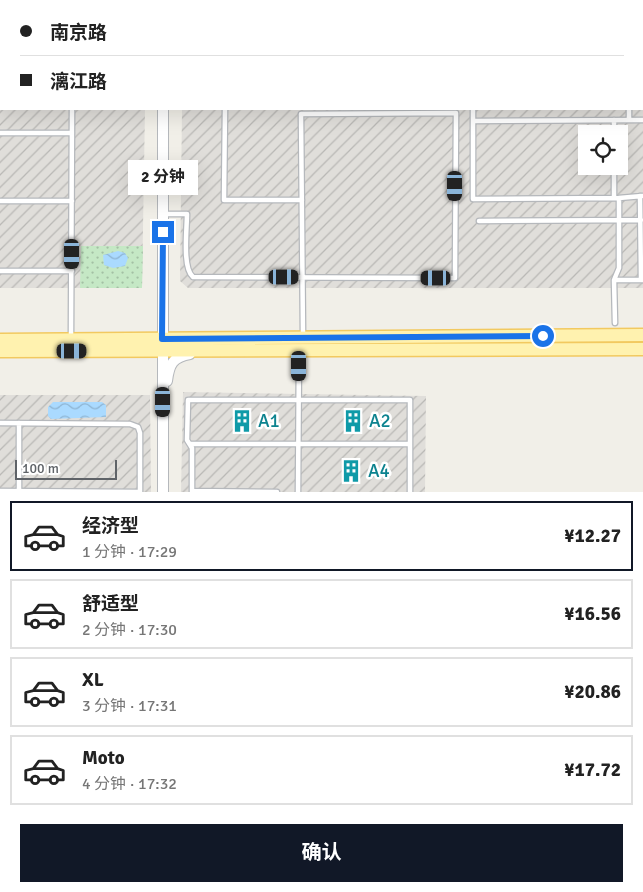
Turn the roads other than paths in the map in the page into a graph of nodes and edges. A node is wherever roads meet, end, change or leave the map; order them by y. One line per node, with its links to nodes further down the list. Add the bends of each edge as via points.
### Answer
1 (72, 110): 12 (lane)
2 (163, 110): 19 (street)
3 (226, 110): 16 (lane, via 224,200)
4 (473, 110): 9 (lane)
5 (629, 110): 7 (lane)
6 (614, 120): 7 (lane); 9 (lane); 10 (lane)
7 (629, 120): 8 (lane)
8 (643, 120)
9 (473, 121): 15 (lane, via 473,199)
10 (614, 125)
11 (0, 133): 12 (lane)
12 (72, 133): 18 (lane)
13 (615, 175): 15 (lane)
14 (642, 196): 15 (lane); 21 (lane)
15 (616, 198): 20 (lane)
16 (302, 200): 25 (lane); 25 (lane, via 301,114 456,113 454,278)
17 (0, 201): 18 (lane)
18 (72, 201): 24 (lane)
19 (163, 214): 25 (lane, via 187,214 187,263 193,277); 33 (street)
20 (619, 220): 21 (lane); 22 (lane); 26 (lane, via 619,268)
21 (640, 220): 27 (lane)
22 (478, 221)
23 (0, 271): 24 (lane)
24 (72, 271): 31 (lane)
25 (303, 277): 30 (lane)
26 (614, 280): 27 (lane); 28 (lane)
27 (642, 280)
28 (614, 322)
29 (643, 335): 30 (main road)
30 (304, 338): 33 (main road)
31 (71, 339): 32 (main road); 33 (main road)
32 (0, 340)
33 (162, 345): 35 (main road); 36 (main road); 39 (street)
34 (643, 349): 37 (main road)
35 (0, 351)
36 (203, 351): 37 (main road); 39 (street, via 179,356 170,365)
37 (300, 351): 38 (lane)
38 (299, 400): 42 (lane, via 188,400 187,440); 43 (lane); 44 (lane, via 410,400)
39 (163, 419): 48 (street)
40 (0, 423): 41 (lane)
41 (18, 423): 46 (lane); 47 (lane, via 130,424 138,427)
42 (190, 444): 43 (lane); 49 (lane)
43 (299, 444): 44 (lane); 51 (lane)
44 (410, 444): 52 (lane)
45 (0, 491): 46 (lane)
46 (19, 492): 47 (lane)
47 (140, 492)
48 (163, 492)
49 (192, 492): 50 (lane)
50 (277, 492)
51 (298, 492)
52 (410, 492)

